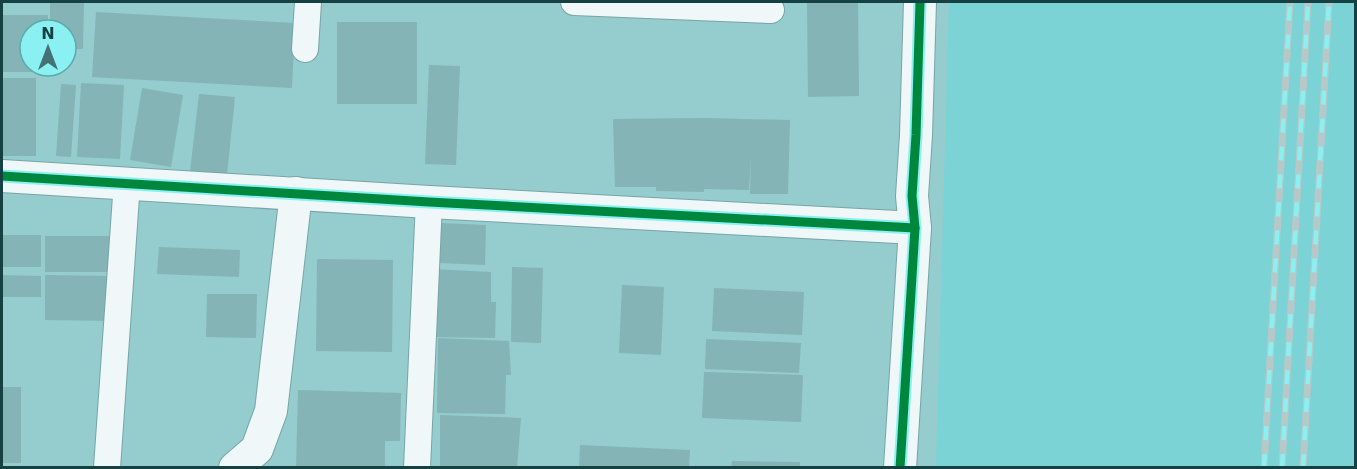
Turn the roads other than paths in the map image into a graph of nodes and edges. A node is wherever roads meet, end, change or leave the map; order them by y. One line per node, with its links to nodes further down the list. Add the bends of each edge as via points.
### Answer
1 (308, 2): 5 (street)
2 (574, 2): 4 (street)
3 (920, 2): 10 (street, via 912,196)
4 (771, 10)
5 (305, 49)
6 (2, 176): 7 (street)
7 (127, 182): 8 (street); 11 (street)
8 (296, 193): 9 (street); 12 (street, via 271,411 257,449)
9 (429, 202): 10 (street); 13 (street)
10 (915, 228): 14 (street)
11 (107, 468)
12 (235, 468)
13 (417, 468)
14 (900, 468)

